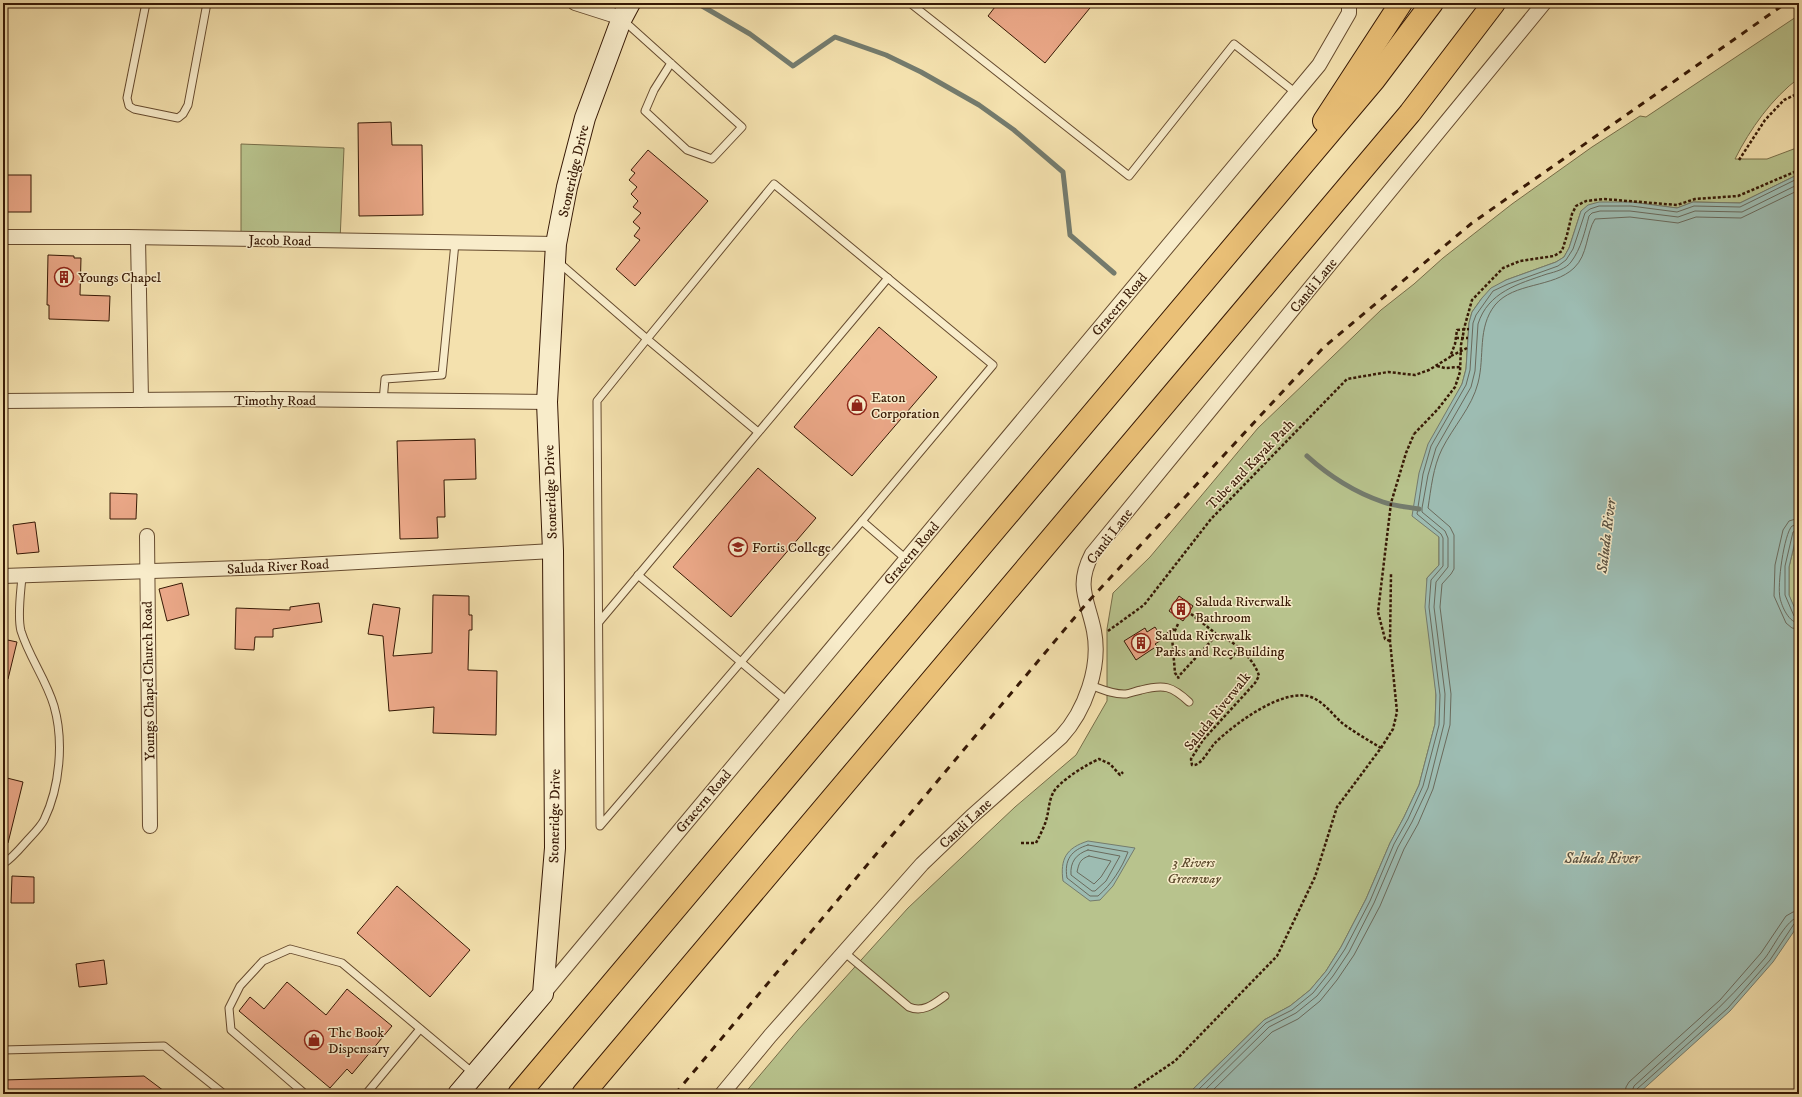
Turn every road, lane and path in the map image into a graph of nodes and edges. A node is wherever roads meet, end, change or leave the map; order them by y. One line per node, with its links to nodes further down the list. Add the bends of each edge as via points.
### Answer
1 (146, 3): 2 (lane, via 127,98 129,106 178,118 188,105)
2 (207, 3)
3 (575, 3): 10 (street)
4 (910, 3): 12 (lane, via 1129,176 1234,44)
5 (1349, 3): 12 (street, Gracern Road, via 1348,13 1319,65)
6 (1401, 3): 16 (highway)
7 (1432, 3): 16 (highway, via 1374,80)
8 (1494, 3): 76 (highway, via 1410,113)
9 (1544, 3): 50 (street, Candi Lane, via 1092,554 1084,574 1083,589)
10 (626, 11): 11 (lane); 20 (street, Stoneridge Drive, via 585,118 567,187)
11 (671, 63): 11 (lane, via 742,127 712,159 687,150 645,111 654,90)
12 (1296, 93): 38 (street, Gracern Road)
13 (1799, 93): 14 (path, via 1784,100 1765,120)
14 (1739, 160)
15 (1799, 170): 29 (path, bridge, via 1738,196 1695,199 1677,205 1604,199 1586,201 1576,206 1562,251 1554,256 1520,261 1503,268 1472,300 1461,345)
16 (1272, 201): 75 (highway)
17 (3, 237): 18 (street, Jacob Road)
18 (138, 238): 19 (street, Jacob Road); 30 (street)
19 (456, 243): 20 (street, Jacob Road); 31 (lane, via 442,375 385,379)
20 (556, 252): 25 (lane); 33 (street, Stoneridge Drive)
21 (888, 278): 25 (lane, via 774,184); 34 (lane); 35 (lane, via 993,365)
22 (1468, 329): 23 (path, via 1457,330)
23 (1456, 338): 24 (path); 27 (path)
24 (1468, 338)
25 (647, 339): 34 (lane); 45 (lane, via 598,401)
26 (1467, 348): 27 (path, Tube and Kayak Path)
27 (1450, 357): 28 (path, Tube and Kayak Path)
28 (1437, 365): 29 (path, via 1445,368); 50 (path, Tube and Kayak Path, via 1415,375 1388,372 1347,379 1211,519 1144,605)
29 (1460, 367): 51 (path, bridge, via 1455,387 1414,434 1391,503 1378,620 1385,639)
30 (140, 400): 31 (street, Timothy Road); 32 (street, Timothy Road)
31 (383, 400): 33 (street, Timothy Road)
32 (3, 401)
33 (547, 402): 37 (street, Stoneridge Drive)
34 (758, 432): 41 (lane)
35 (862, 521): 38 (lane); 54 (lane)
36 (147, 536): 39 (street, Youngs Chapel Church Road)
37 (553, 551): 39 (street, Saluda River Road); 66 (street, Stoneridge Drive, via 555,848)
38 (906, 559): 58 (street, Gracern Road)
39 (147, 572): 43 (street, Saluda River Road); 62 (street, Youngs Chapel Church Road)
40 (1391, 574): 51 (path)
41 (638, 575): 45 (lane); 54 (lane)
42 (3, 576): 43 (street, Saluda River Road)
43 (22, 576): 64 (lane, via 21,629 54,705 59,725 60,750 55,787 44,820 16,853)
44 (1191, 614): 49 (path, Saluda Riverwalk)
45 (599, 622): 54 (lane, via 600,826)
46 (1178, 624): 47 (path)
47 (1176, 628): 48 (path); 55 (path, via 1172,644 1175,673)
48 (1163, 636)
49 (1220, 636): 52 (path, Saluda Riverwalk); 55 (path, via 1212,640)
50 (1095, 640): 57 (street, Candi Lane)
51 (1390, 641): 60 (path, via 1397,712 1393,730)
52 (1239, 650): 53 (path); 60 (path, Saluda Riverwalk, via 1256,668 1258,679 1203,740 1191,759 1192,765 1198,764 1228,732 1262,708 1288,696 1304,696 1317,700 1342,722)
53 (1230, 659)
54 (740, 662): 58 (lane)
55 (1178, 677): 56 (path)
56 (1182, 682)
57 (1090, 685): 59 (lane, via 1126,694 1159,686 1166,687 1173,689); 65 (street, Candi Lane, via 1079,714 1066,732 946,840)
58 (787, 702): 66 (street, Gracern Road)
59 (1189, 702)
60 (1381, 748): 78 (path, via 1337,807 1315,877 1277,956 1175,1061)
61 (1123, 772): 63 (path, via 1120,775 1110,764 1099,759 1064,780 1052,794 1047,818 1036,843)
62 (150, 826)
63 (1021, 843)
64 (3, 864)
65 (844, 952): 67 (lane, via 909,1007 925,1008); 77 (street, Candi Lane)
66 (543, 994): 70 (street, Gracern Road)
67 (945, 996)
68 (420, 1029): 70 (lane); 72 (lane, via 342,963 290,949 263,961 240,986 229,1008 231,1030); 73 (lane)
69 (3, 1050): 71 (lane, via 164,1046)
70 (475, 1074): 74 (street, Gracern Road)
71 (224, 1094)
72 (305, 1094)
73 (366, 1094)
74 (458, 1094)
75 (519, 1094)
76 (583, 1094)
77 (722, 1094)
78 (1126, 1094)

